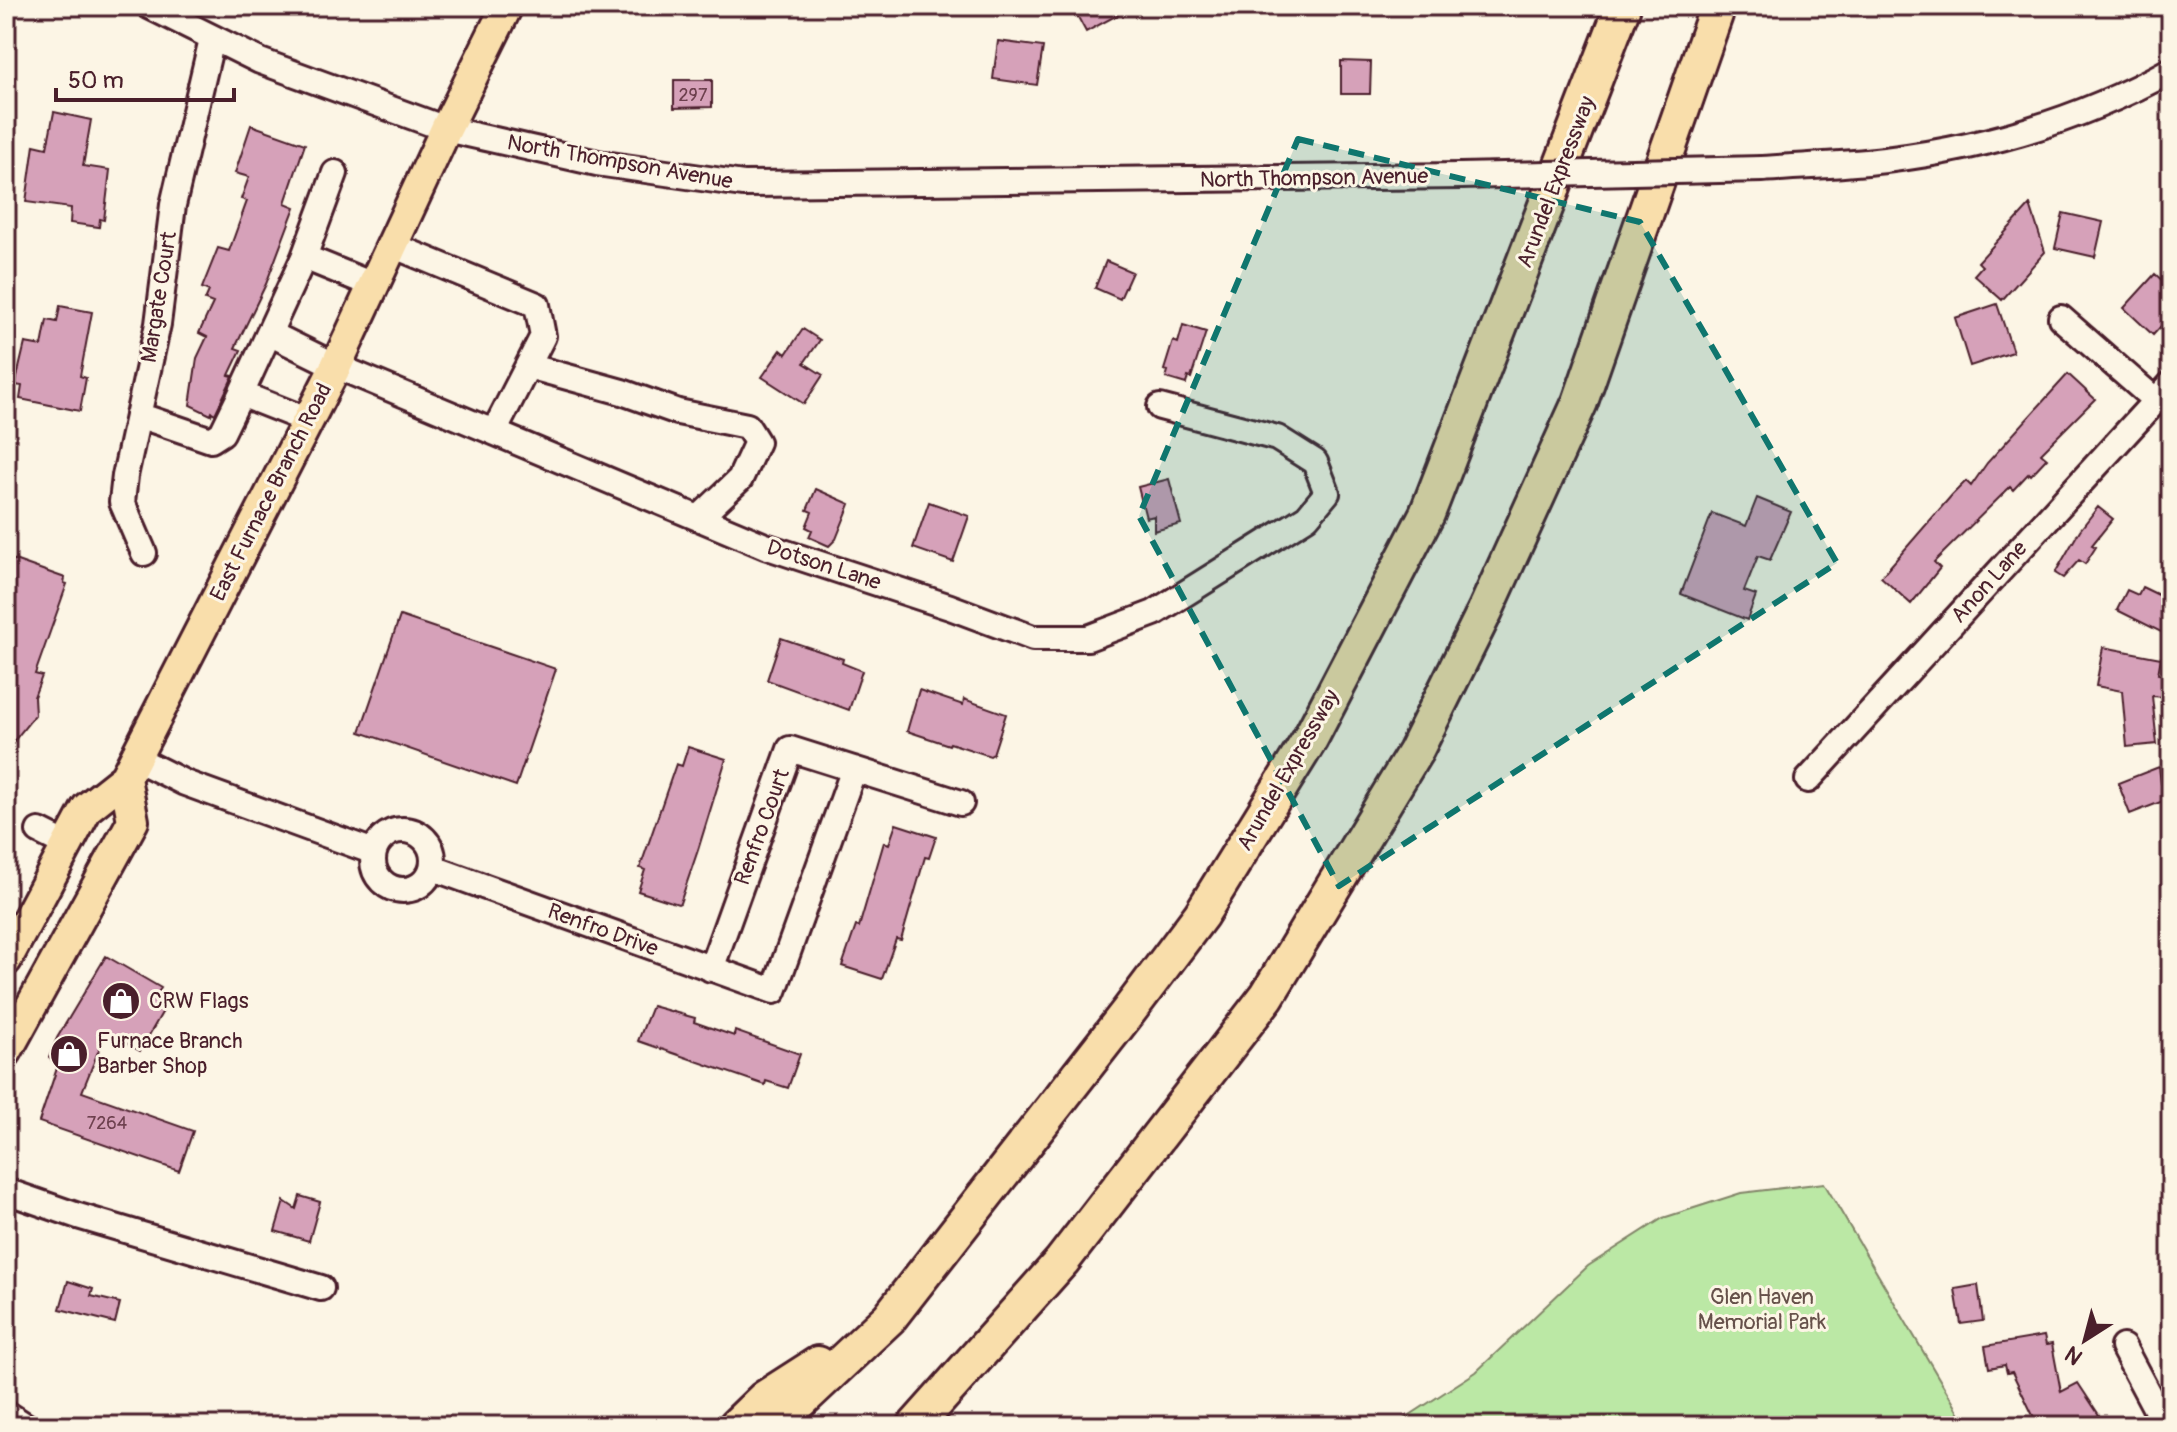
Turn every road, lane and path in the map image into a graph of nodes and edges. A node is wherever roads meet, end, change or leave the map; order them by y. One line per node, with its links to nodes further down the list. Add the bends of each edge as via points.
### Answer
1 (149, 6): 5 (street, North Thompson Avenue)
2 (507, 6): 7 (main road, East Furnace Branch Road)
3 (1623, 6): 37 (highway, Arundel Expressway, via 1427,514 1310,739 1201,915)
4 (1718, 6): 43 (highway, via 1580,402 1415,752 1267,996 1062,1261)
5 (212, 39): 7 (street, North Thompson Avenue); 19 (street, Margate Court, via 173,205 158,324)
6 (2171, 70): 7 (street, North Thompson Avenue, bridge, via 2015,135 1886,160 1762,169 743,184 597,163)
7 (446, 129): 9 (main road, East Furnace Branch Road)
8 (335, 173): 10 (street)
9 (392, 245): 11 (main road, East Furnace Branch Road); 15 (street, via 537,305 543,336)
10 (304, 257): 11 (street); 13 (street)
11 (373, 285): 14 (main road, East Furnace Branch Road)
12 (2061, 318): 16 (street)
13 (269, 333): 14 (street, Dotson Lane); 17 (street)
14 (336, 366): 20 (main road, East Furnace Branch Road); 21 (street, Dotson Lane)
15 (528, 366): 21 (street); 22 (street, via 678,412 747,426 757,442 740,479)
16 (2163, 392): 26 (street, Anon Lane)
17 (241, 394): 19 (street, via 222,433 211,440); 20 (street)
18 (1160, 407): 22 (street, Dotson Lane, via 1277,438 1315,462 1327,493 1307,517 1154,613 1088,638 1033,638 765,546)
19 (138, 415): 23 (street, Margate Court, via 122,502)
20 (307, 420): 24 (main road, East Furnace Branch Road)
21 (494, 432): 22 (street, Dotson Lane)
22 (699, 518)
23 (144, 553)
24 (130, 768): 29 (main road, East Furnace Branch Road, via 87,808); 30 (street); 34 (main road, via 133,821)
25 (854, 769): 27 (street, Renfro Court); 33 (street, Renfro Court, via 790,749); 33 (street, Renfro Drive, via 774,991)
26 (1808, 780)
27 (961, 803)
28 (39, 831): 29 (street)
29 (67, 845): 32 (main road, East Furnace Branch Road)
30 (374, 852): 31 (street, via 384,837 402,830 420,835 432,850); 31 (street, via 375,871 387,886 405,891 422,884)
31 (433, 868): 33 (street, Renfro Drive)
32 (6, 960)
33 (711, 969)
34 (6, 1050)
35 (6, 1191): 36 (street)
36 (321, 1288)
37 (889, 1318): 41 (highway, via 765,1398); 42 (highway, Arundel Expressway)
38 (2123, 1347): 44 (street)
39 (6, 1413): 40 (street)
40 (26, 1426)
41 (736, 1426)
42 (774, 1426)
43 (915, 1426)
44 (2165, 1426)

